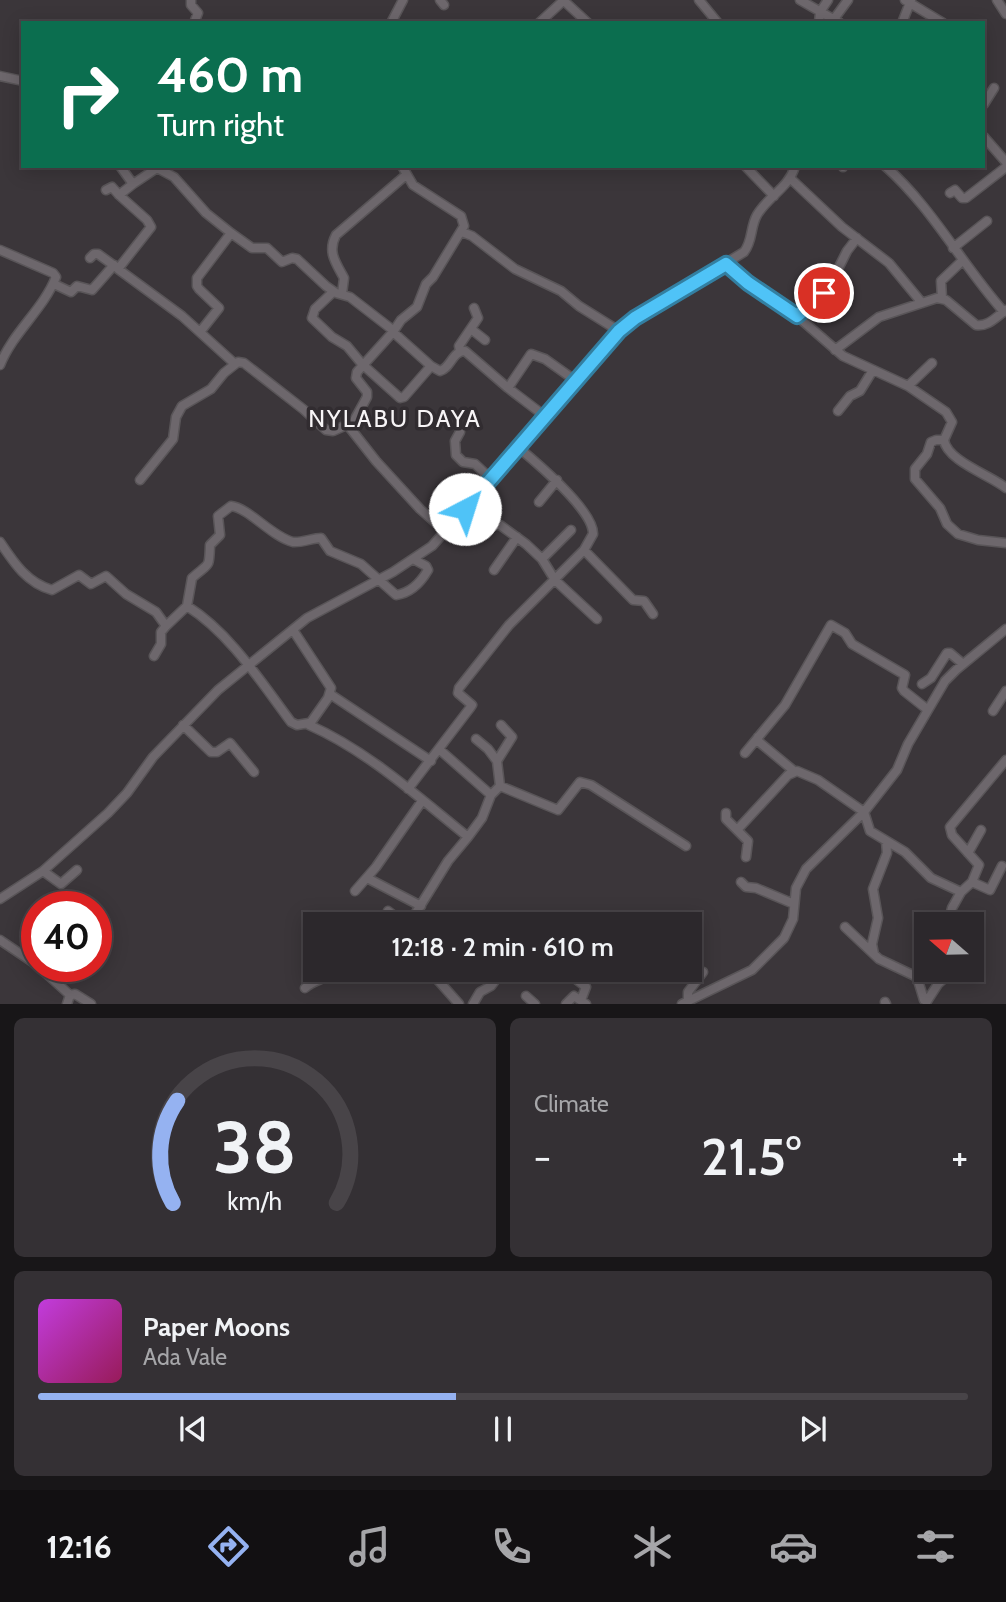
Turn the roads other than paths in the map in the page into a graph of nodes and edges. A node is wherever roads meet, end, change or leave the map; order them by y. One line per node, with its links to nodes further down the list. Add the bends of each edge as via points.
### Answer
1 (191, 0): 12 (street, via 198,13)
2 (403, 0): 13 (street)
3 (563, 0): 14 (street); 15 (street)
4 (699, 0): 16 (street)
5 (800, 0): 10 (street)
6 (828, 0): 10 (street)
7 (848, 0): 18 (street)
8 (997, 0): 11 (street)
9 (908, 1): 19 (street); 20 (street)
10 (820, 12): 17 (street); 18 (street)
11 (1006, 14)
12 (195, 21)
13 (392, 21)
14 (541, 21)
15 (586, 21)
16 (716, 21)
17 (819, 21)
18 (837, 21)
19 (903, 21)
20 (940, 21)
21 (0, 76): 22 (street)
22 (21, 81)
23 (995, 88): 24 (street)
24 (985, 103)
25 (985, 138): 26 (street)
26 (1006, 164): 35 (street, via 966,198 955,190)
27 (121, 168): 33 (street)
28 (747, 168): 37 (street)
29 (794, 168): 32 (street)
30 (887, 168): 42 (street, via 913,192)
31 (404, 171): 39 (street, via 413,185 461,216); 49 (street, via 336,235 333,260 344,278)
32 (791, 178): 37 (street); 41 (street)
33 (133, 184): 36 (street); 40 (street, via 157,168 163,170)
34 (106, 190): 36 (street, via 112,187)
35 (950, 193)
36 (119, 195): 47 (street, via 151,227)
37 (774, 196): 46 (street, via 757,215 748,247)
38 (987, 222): 42 (street)
39 (462, 232): 56 (street, via 426,284 419,304); 57 (street)
40 (231, 233): 49 (street, via 255,249 267,247 282,262 297,259); 58 (street, via 197,278 197,286 219,308)
41 (857, 238): 51 (street, via 889,263); 54 (street, via 828,289)
42 (953, 248): 45 (street)
43 (0, 250): 48 (street, via 53,273)
44 (90, 258): 47 (street, via 96,253)
45 (962, 261): 50 (street, via 941,281); 53 (street)
46 (726, 264): 54 (street); 57 (street)
47 (116, 267): 48 (street, via 92,290 77,286 70,291); 58 (street)
48 (54, 284): 65 (street, via 9,345)
49 (338, 293): 56 (street); 64 (street, via 311,317)
50 (942, 299): 51 (street); 53 (street, via 976,325 985,325)
51 (922, 303): 60 (street, via 879,317)
52 (474, 309): 55 (street, via 478,317)
53 (1005, 311)
54 (797, 316): 60 (street)
55 (471, 329): 59 (street); 61 (street)
56 (394, 331): 64 (street); 66 (street)
57 (619, 331): 68 (street)
58 (200, 332): 63 (street)
59 (485, 340)
60 (835, 350): 67 (street)
61 (460, 351): 66 (street, via 443,371); 70 (street)
62 (932, 363): 69 (street)
63 (234, 364): 73 (street, via 244,363 326,430); 78 (street, via 211,389 182,406 173,439)
64 (362, 364): 66 (street, via 401,398); 73 (street, via 356,378 367,397)
65 (0, 365)
66 (431, 366)
67 (873, 370): 69 (street); 71 (street, via 860,391)
68 (576, 381): 70 (street, via 531,354); 72 (street)
69 (908, 386): 75 (street, via 951,416 953,422)
70 (508, 388): 72 (street)
71 (838, 411)
72 (546, 417): 76 (street)
73 (351, 423): 84 (street, via 351,432 376,461)
74 (460, 432): 77 (street, via 456,455)
75 (944, 440): 80 (street, via 951,454); 87 (street, via 931,442 915,470 915,479 940,508 951,530 978,540)
76 (519, 448): 77 (street); 79 (street)
77 (491, 479): 82 (street)
78 (140, 480)
79 (557, 480): 81 (street); 88 (street, via 593,528)
80 (1006, 488)
81 (539, 502)
82 (465, 509): 84 (street); 85 (street, via 485,526 496,524)
83 (571, 530): 90 (street)
84 (446, 532): 89 (street)
85 (517, 537): 90 (street); 91 (street)
86 (0, 542): 97 (street, via 34,583 52,590 79,575 91,584 106,576 156,612)
87 (1006, 543)
88 (584, 551): 93 (street); 95 (street)
89 (413, 559): 92 (street); 92 (street, via 428,570 405,593 396,595)
90 (542, 559): 93 (street)
91 (494, 570)
92 (377, 580): 94 (street, via 361,564 330,551 321,538 294,542 231,506 218,516 220,535 210,545 209,564 192,578); 99 (street, via 319,610)
93 (555, 580): 96 (street); 113 (street, via 509,625 459,688 459,695 472,705)
94 (187, 606): 97 (street); 102 (street, via 211,624)
95 (653, 614)
96 (597, 619)
97 (166, 626): 100 (street)
98 (1006, 629): 101 (street)
99 (293, 630): 102 (street); 105 (street, via 329,684)
100 (154, 656)
101 (963, 664): 103 (street, via 947,653); 106 (street, via 941,687)
102 (249, 667): 108 (street, via 291,722 297,726); 109 (street)
103 (922, 684)
104 (1006, 691): 107 (street)
105 (330, 694): 108 (street); 116 (street)
106 (928, 710): 111 (street, via 904,691 905,675 852,644 831,625 792,695); 124 (street, via 897,770)
107 (993, 711)
108 (309, 723): 121 (street, via 339,738)
109 (184, 725): 119 (street, via 211,752 230,743); 135 (street, via 108,813)
110 (501, 725): 117 (street, via 512,737)
111 (758, 737): 114 (street); 118 (street)
112 (476, 739): 117 (street)
113 (440, 750): 116 (street); 122 (street)
114 (745, 753)
115 (1006, 760): 131 (street, via 950,827)
116 (431, 761): 121 (street)
117 (497, 761): 120 (street)
118 (794, 771): 124 (street, via 818,780); 126 (street)
119 (254, 772)
120 (500, 786): 122 (street); 130 (street, via 558,810 578,783 591,785)
121 (408, 789): 123 (street)
122 (491, 795): 128 (street)
123 (422, 801): 128 (street); 136 (street)
124 (864, 812): 129 (street, via 869,829); 142 (street, via 806,869)
125 (726, 813): 126 (street)
126 (737, 830): 132 (street, via 748,841)
127 (981, 830): 131 (street)
128 (468, 837): 143 (street)
129 (886, 841): 140 (street, via 905,852 931,878); 148 (street, via 887,853 873,889 878,914)
130 (686, 846)
131 (968, 853): 138 (street, via 979,865)
132 (746, 857)
133 (1002, 866): 138 (street, via 990,890)
134 (77, 870): 135 (street, via 61,884)
135 (43, 871): 141 (street)
136 (367, 878): 139 (street); 143 (street)
137 (741, 882): 142 (street)
138 (972, 883): 140 (street)
139 (355, 891)
140 (961, 892): 145 (street)
141 (0, 899)
142 (794, 904): 163 (street, via 788,932 757,965)
143 (421, 906): 144 (street)
144 (416, 912)
145 (951, 912)
146 (845, 927): 148 (street)
147 (0, 940): 149 (street)
148 (874, 954): 151 (street)
149 (21, 955)
150 (703, 972): 163 (street)
151 (914, 975)
152 (53, 982): 161 (street)
153 (312, 982): 159 (street)
154 (440, 982): 165 (street)
155 (494, 982): 166 (street)
156 (579, 982): 162 (street, via 586,988)
157 (920, 982): 169 (street)
158 (940, 982): 169 (street)
159 (305, 988)
160 (526, 996): 167 (street)
161 (69, 999): 164 (street, via 75,994)
162 (584, 1002): 168 (street, via 575,996)
163 (685, 1002)
164 (91, 1003)
165 (459, 1003)
166 (473, 1003)
167 (535, 1003)
168 (566, 1003)
169 (928, 1003)

